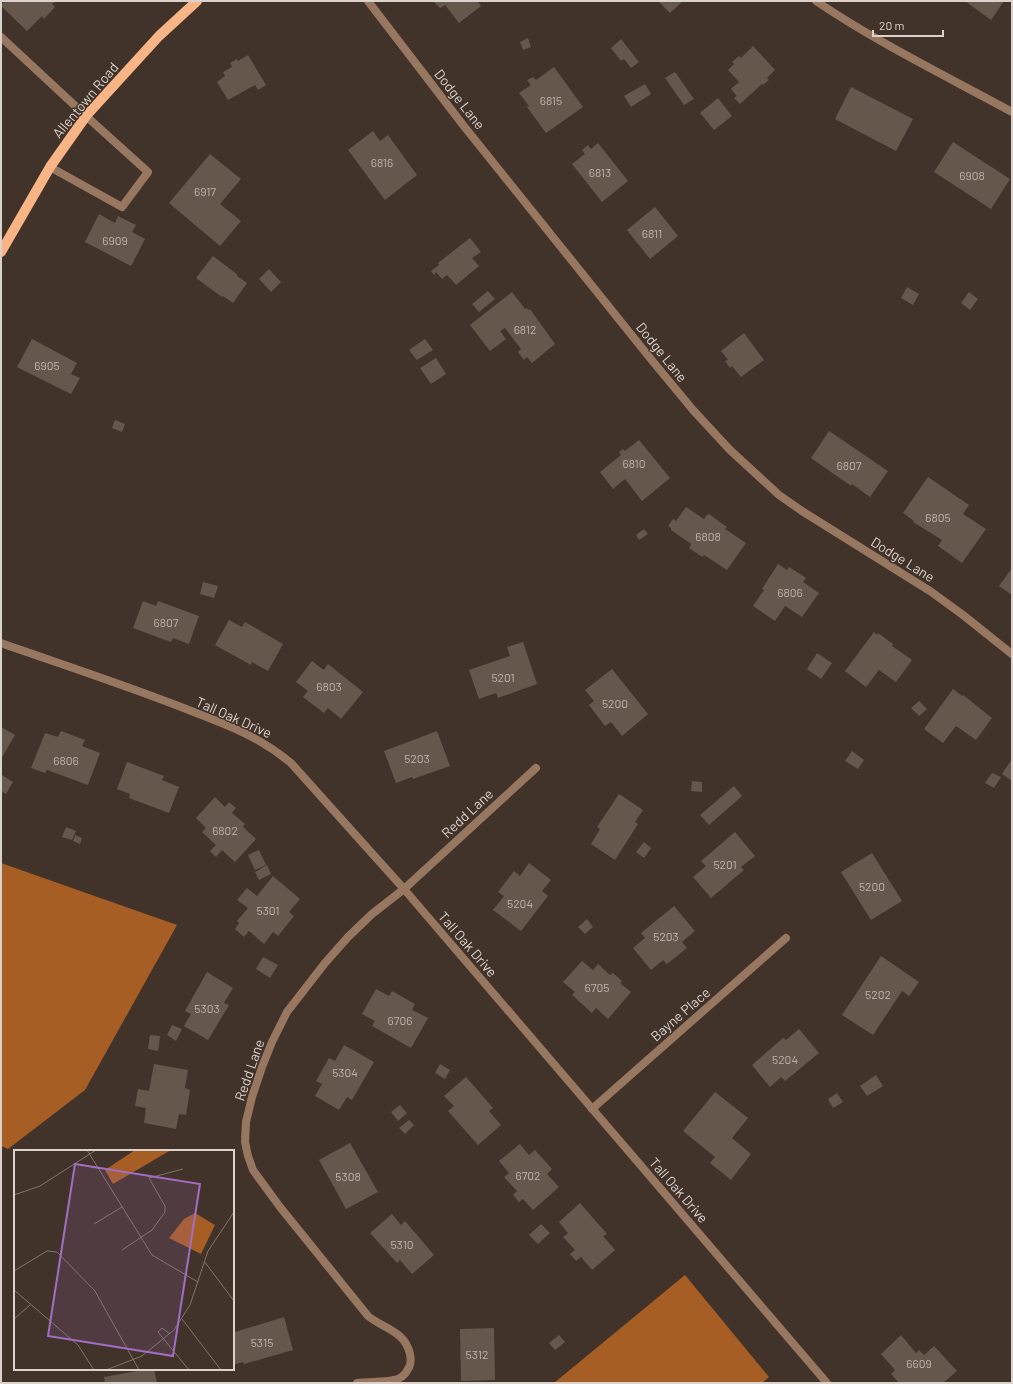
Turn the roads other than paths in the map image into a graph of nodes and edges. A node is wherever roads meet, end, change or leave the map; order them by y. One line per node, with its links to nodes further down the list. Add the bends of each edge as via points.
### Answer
1 (197, 1): 6 (main road, Allentown Road, via 159,36)
2 (368, 1): 10 (street, Dodge Lane, via 463,125 650,358 730,450 779,495 802,512 930,591)
3 (816, 1): 5 (street, via 898,50)
4 (1, 37): 6 (street)
5 (1012, 112)
6 (86, 116): 7 (main road, Allentown Road); 7 (street, via 148,172 122,207)
7 (50, 167): 8 (main road, Allentown Road)
8 (1, 252)
9 (1, 643): 12 (street, Tall Oak Drive, via 135,690 260,740 276,750 300,772)
10 (1012, 654)
11 (536, 768): 12 (street, Redd Lane)
12 (404, 889): 14 (street, Tall Oak Drive); 15 (street, Redd Lane, via 348,937 287,1012 262,1067 246,1122 248,1156 253,1170 368,1316 395,1331 407,1346 410,1366 405,1375 395,1380)
13 (786, 938): 14 (street, Bayne Place)
14 (592, 1109): 16 (street, Tall Oak Drive)
15 (357, 1383)
16 (828, 1383)

